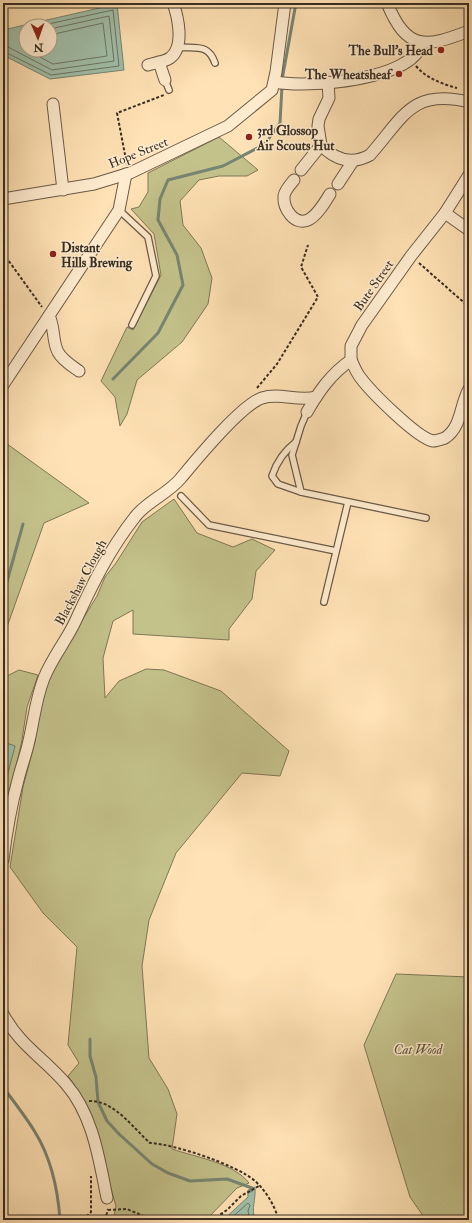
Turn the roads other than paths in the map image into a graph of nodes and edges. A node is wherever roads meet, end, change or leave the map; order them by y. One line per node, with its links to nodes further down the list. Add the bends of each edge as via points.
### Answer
1 (173, 3): 6 (street, via 177,14)
2 (285, 3): 10 (street)
3 (387, 3): 5 (street, via 393,18 404,33)
4 (469, 31): 5 (street, via 442,42)
5 (422, 43): 11 (street, via 420,50 398,66 370,77)
6 (177, 48): 7 (street, via 169,58); 8 (lane, via 207,49 212,52)
7 (159, 62): 9 (street); 12 (street)
8 (215, 63)
9 (148, 65)
10 (280, 82): 11 (street); 18 (street, Hope Street, via 270,94 228,126)
11 (328, 82): 15 (street, via 329,98 318,126)
12 (167, 85)
13 (469, 102): 16 (street, via 446,98 431,99 417,104 407,111 370,155 362,160)
14 (53, 104): 22 (street)
15 (321, 146): 16 (street, via 334,156); 17 (street)
16 (352, 161): 21 (street)
17 (302, 170)
18 (128, 174): 22 (street, Hope Street); 25 (street)
19 (469, 175): 26 (street, Bute Street)
20 (294, 180): 23 (street, via 286,190 284,198 290,215 295,219 308,220)
21 (338, 184)
22 (63, 190): 24 (street, Hope Street)
23 (330, 194)
24 (3, 199)
25 (119, 210): 28 (street); 29 (lane, via 148,237 156,276)
26 (445, 213): 27 (street); 30 (street, Bute Street, via 362,325 352,346)
27 (469, 230)
28 (49, 316): 31 (street, via 58,352); 32 (street)
29 (132, 325)
30 (351, 360): 33 (street, via 360,377 386,405 425,437 434,441 445,438 453,429); 34 (street, via 336,370)
31 (79, 371)
32 (3, 385)
33 (469, 389)
34 (316, 397): 35 (street); 43 (street, Blackshaw Clough, via 305,400 262,398 243,411 179,481 136,516 116,542 98,571 71,630 50,664 34,705)
35 (307, 412): 36 (lane)
36 (296, 442): 37 (lane, via 292,454); 37 (lane, via 276,463 272,476 278,484)
37 (301, 492): 39 (lane)
38 (181, 496): 41 (lane, via 209,525)
39 (348, 502): 40 (lane); 41 (lane)
40 (426, 518)
41 (336, 551): 42 (lane)
42 (324, 602)
43 (3, 860)
44 (3, 1014): 45 (street, via 21,1041 65,1083 80,1105 88,1120)
45 (107, 1198)

